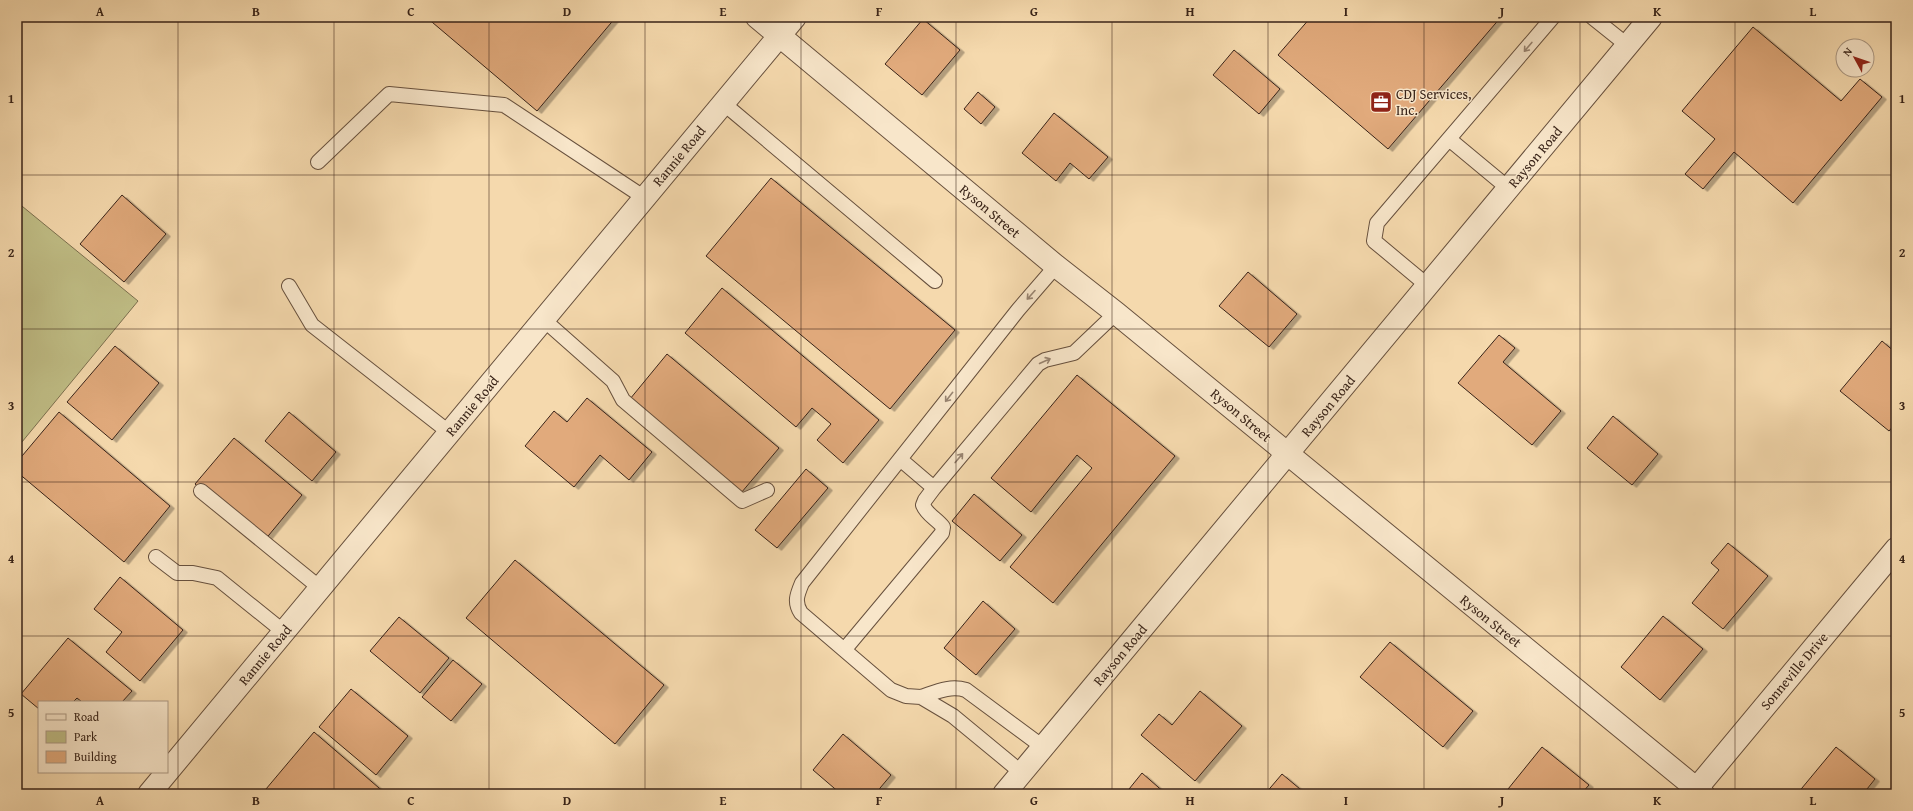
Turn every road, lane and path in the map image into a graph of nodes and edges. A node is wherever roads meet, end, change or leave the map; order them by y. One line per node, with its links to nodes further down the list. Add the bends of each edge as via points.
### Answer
1 (757, 17): 6 (street, Ryson Street)
2 (795, 17): 6 (street, Rannie Road)
3 (1553, 17): 9 (lane, one-way to 9)
4 (1592, 17): 7 (lane)
5 (1651, 17): 7 (street, Rayson Road)
6 (779, 35): 8 (street, Rannie Road); 13 (street, Ryson Street)
7 (1627, 46): 11 (street, Rayson Road)
8 (723, 103): 12 (street, Rannie Road); 14 (lane)
9 (1448, 139): 11 (lane); 16 (lane, via 1377,223 1374,241)
10 (318, 162): 12 (lane, via 389,94 504,105)
11 (1508, 188): 16 (street, Rayson Road)
12 (645, 198): 18 (street, Rannie Road)
13 (1056, 266): 17 (street, Ryson Street); 21 (lane, one-way to 21)
14 (934, 281)
15 (289, 286): 19 (lane, via 312,325)
16 (1428, 286): 20 (street, Rayson Road)
17 (1116, 313): 20 (street, Ryson Street); 22 (lane, one-way to 17, via 1038,364 1074,353)
18 (544, 320): 19 (street, Rannie Road); 23 (lane, via 613,381 623,400 742,501)
19 (450, 433): 27 (street, Rannie Road)
20 (1288, 454): 31 (street, Rayson Road); 35 (street, Ryson Street)
21 (900, 459): 22 (lane); 29 (lane, via 802,583 797,595 796,604 801,613)
22 (934, 488): 29 (lane, via 923,505 925,511 940,522 943,527 942,533)
23 (767, 490)
24 (201, 491): 27 (lane)
25 (1896, 549): 35 (street, Sonneville Drive)
26 (156, 557): 28 (lane, via 177,573 217,578)
27 (320, 588): 28 (street, Rannie Road)
28 (284, 632): 32 (street, Rannie Road)
29 (845, 649): 30 (lane, via 891,690 906,696)
30 (921, 697): 31 (lane, via 948,688 966,690); 34 (lane, via 953,716)
31 (1043, 747): 34 (street, Rayson Road)
32 (168, 771)
33 (166, 773): 36 (street, Rannie Road)
34 (1022, 773): 37 (street, Rayson Road)
35 (1698, 792)
36 (149, 794)
37 (1004, 794)

